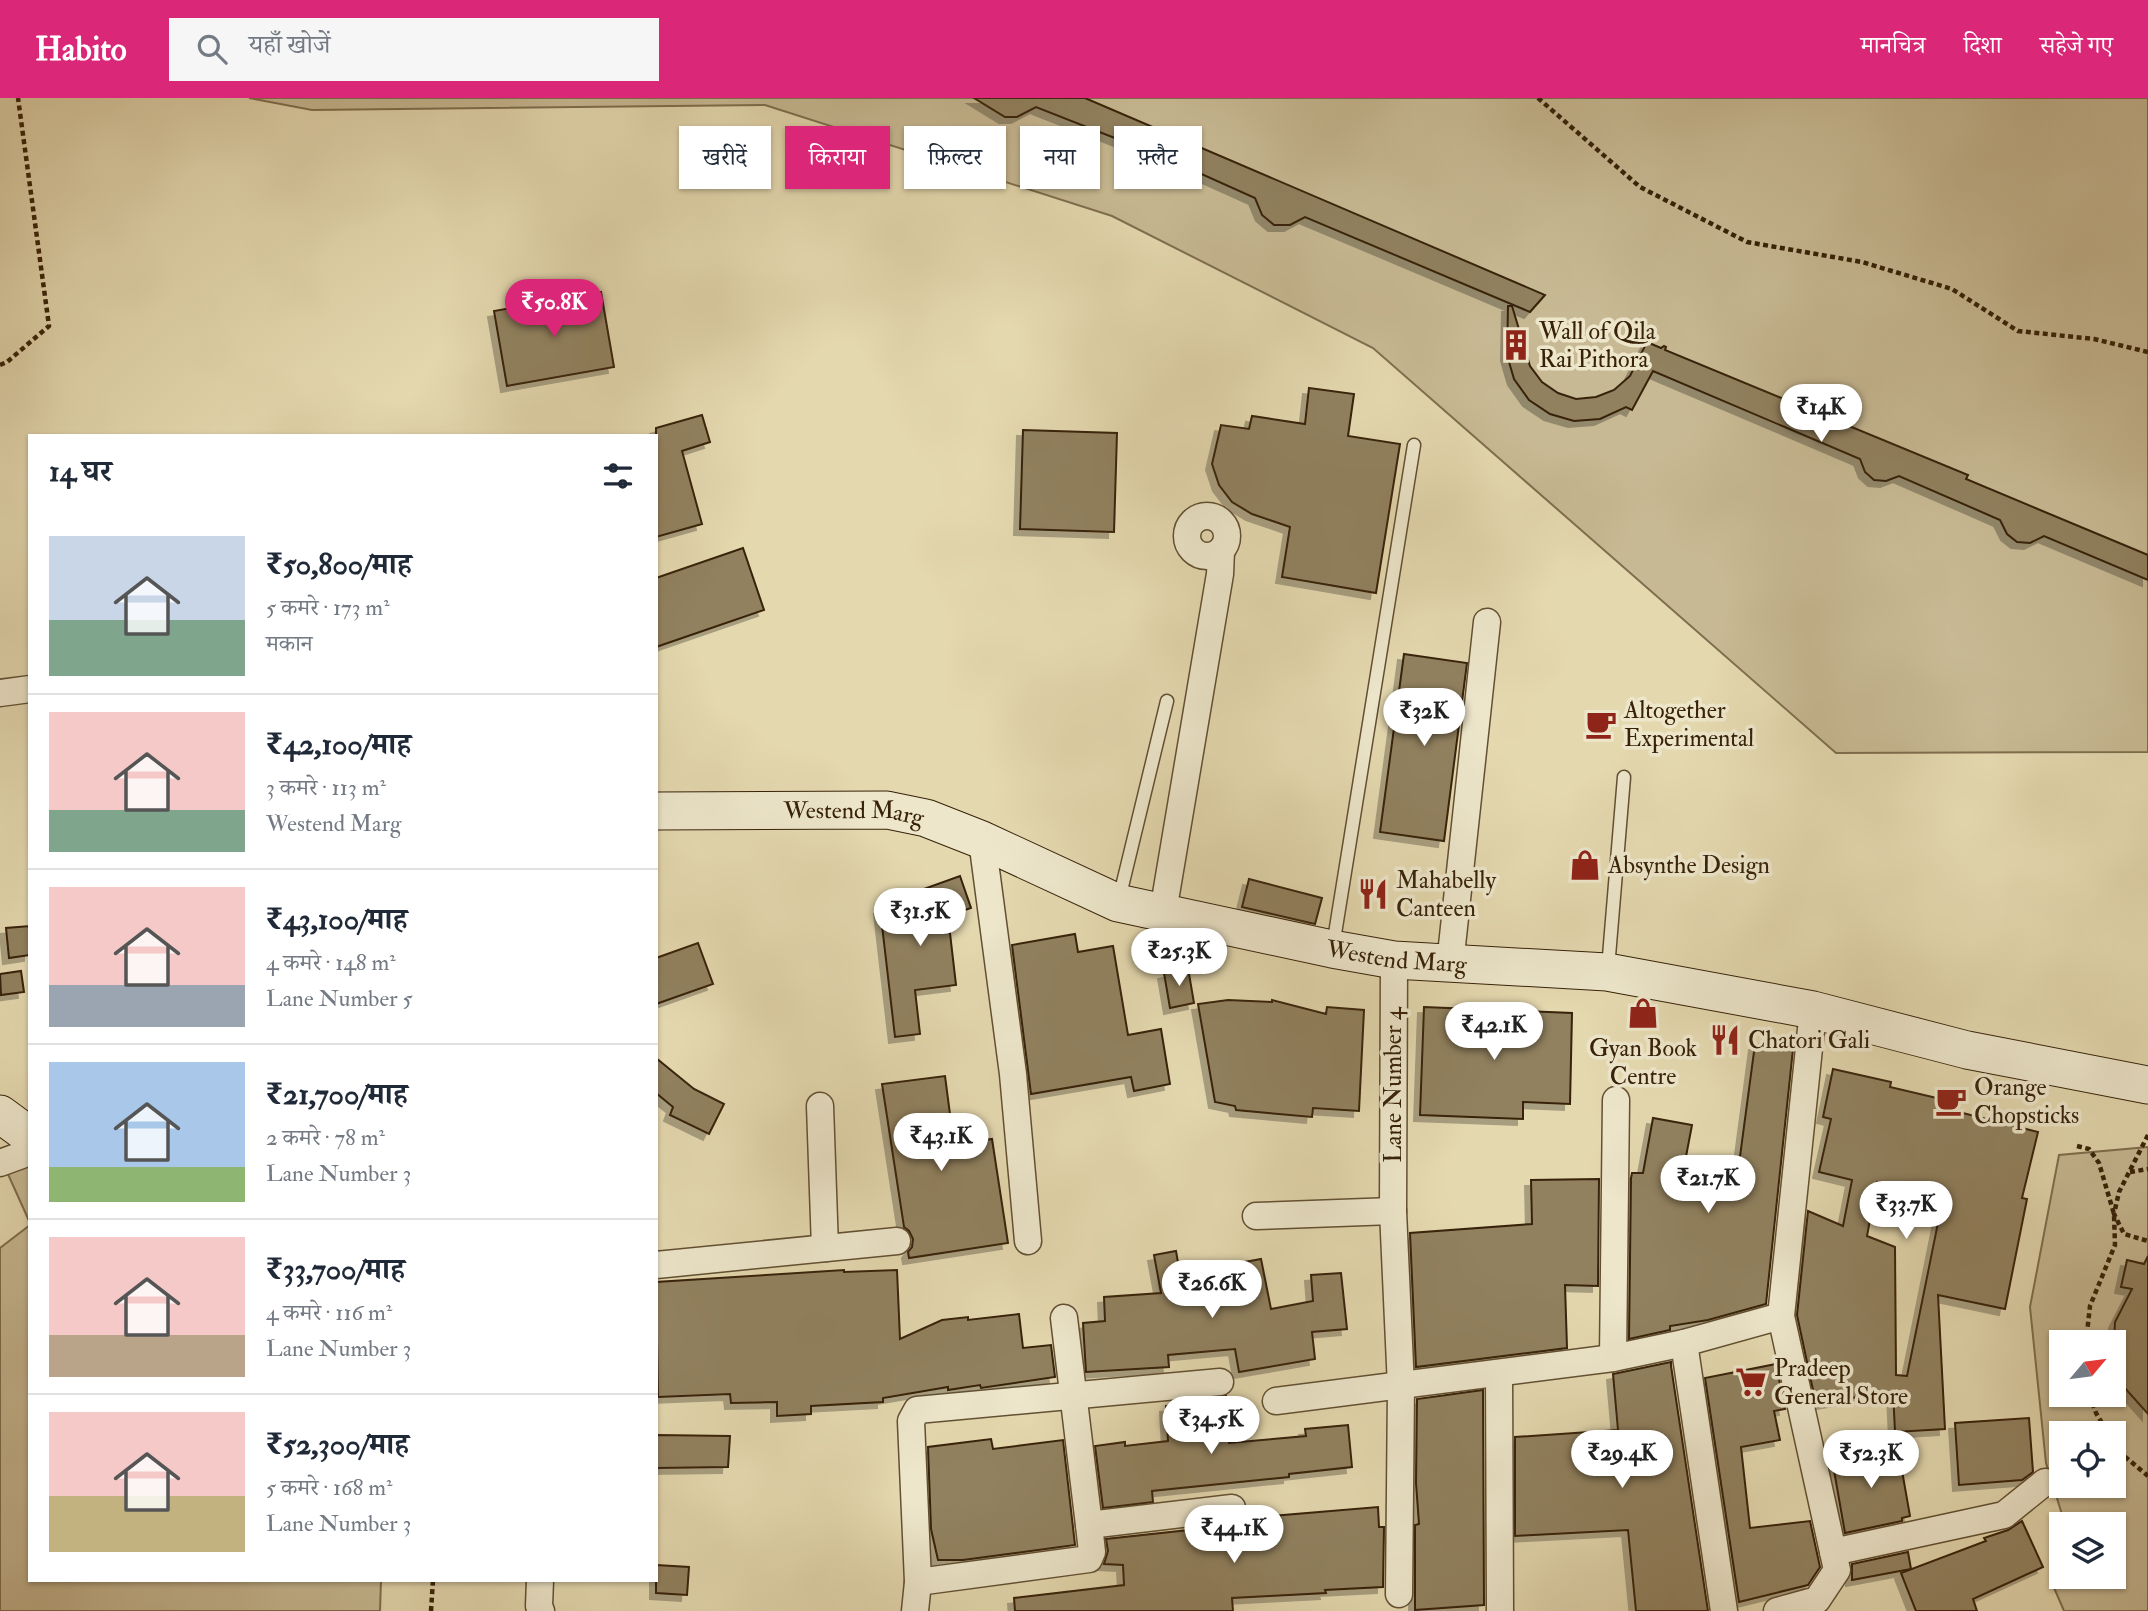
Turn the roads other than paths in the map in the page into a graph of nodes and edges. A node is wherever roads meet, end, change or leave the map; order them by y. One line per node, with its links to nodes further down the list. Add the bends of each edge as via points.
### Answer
1 (1414, 445): 12 (lane)
2 (1221, 551): 11 (street)
3 (1487, 622): 14 (street)
4 (28, 689): 5 (street)
5 (0, 693)
6 (1167, 701): 10 (lane)
7 (1624, 777): 15 (lane)
8 (658, 811): 9 (street, Westend Marg, via 887,810 926,818)
9 (982, 840): 10 (street, Westend Marg); 27 (street, via 1013,1074)
10 (1118, 903): 11 (street, Westend Marg)
11 (1163, 912): 12 (street, Westend Marg)
12 (1332, 949): 13 (street, Westend Marg)
13 (1394, 960): 14 (street, Westend Marg); 24 (street, Lane Number 4)
14 (1450, 964): 15 (street, Westend Marg)
15 (1607, 972): 16 (street, Westend Marg)
16 (1813, 1010): 17 (street, Westend Marg, via 1967,1050); 30 (street)
17 (2148, 1086)
18 (1616, 1100): 33 (street)
19 (820, 1105): 28 (street)
20 (0, 1114): 21 (street)
21 (28, 1135)
22 (28, 1153): 23 (street)
23 (0, 1163)
24 (1393, 1211): 25 (street); 36 (street, Lane Number 4)
25 (1256, 1216)
26 (897, 1241): 28 (street)
27 (1028, 1241)
28 (825, 1248): 29 (street)
29 (658, 1265)
30 (1781, 1316): 32 (street); 42 (street)
31 (1064, 1318): 37 (street)
32 (1684, 1343): 33 (street); 47 (street)
33 (1613, 1358): 34 (street)
34 (1499, 1373): 36 (street); 46 (street)
35 (1220, 1382): 37 (street)
36 (1401, 1387): 38 (street); 44 (street, Lane Number 4)
37 (1073, 1395): 41 (street); 43 (street, via 917,1410 913,1414)
38 (1276, 1401)
39 (2045, 1482): 42 (street, via 2004,1515)
40 (1232, 1507): 41 (street)
41 (1089, 1525): 43 (street, via 1089,1559)
42 (1833, 1552): 48 (street, via 1837,1570 1817,1600)
43 (918, 1582): 45 (street)
44 (1399, 1594)
45 (915, 1611)
46 (1500, 1611)
47 (1724, 1611)
48 (1777, 1611)

